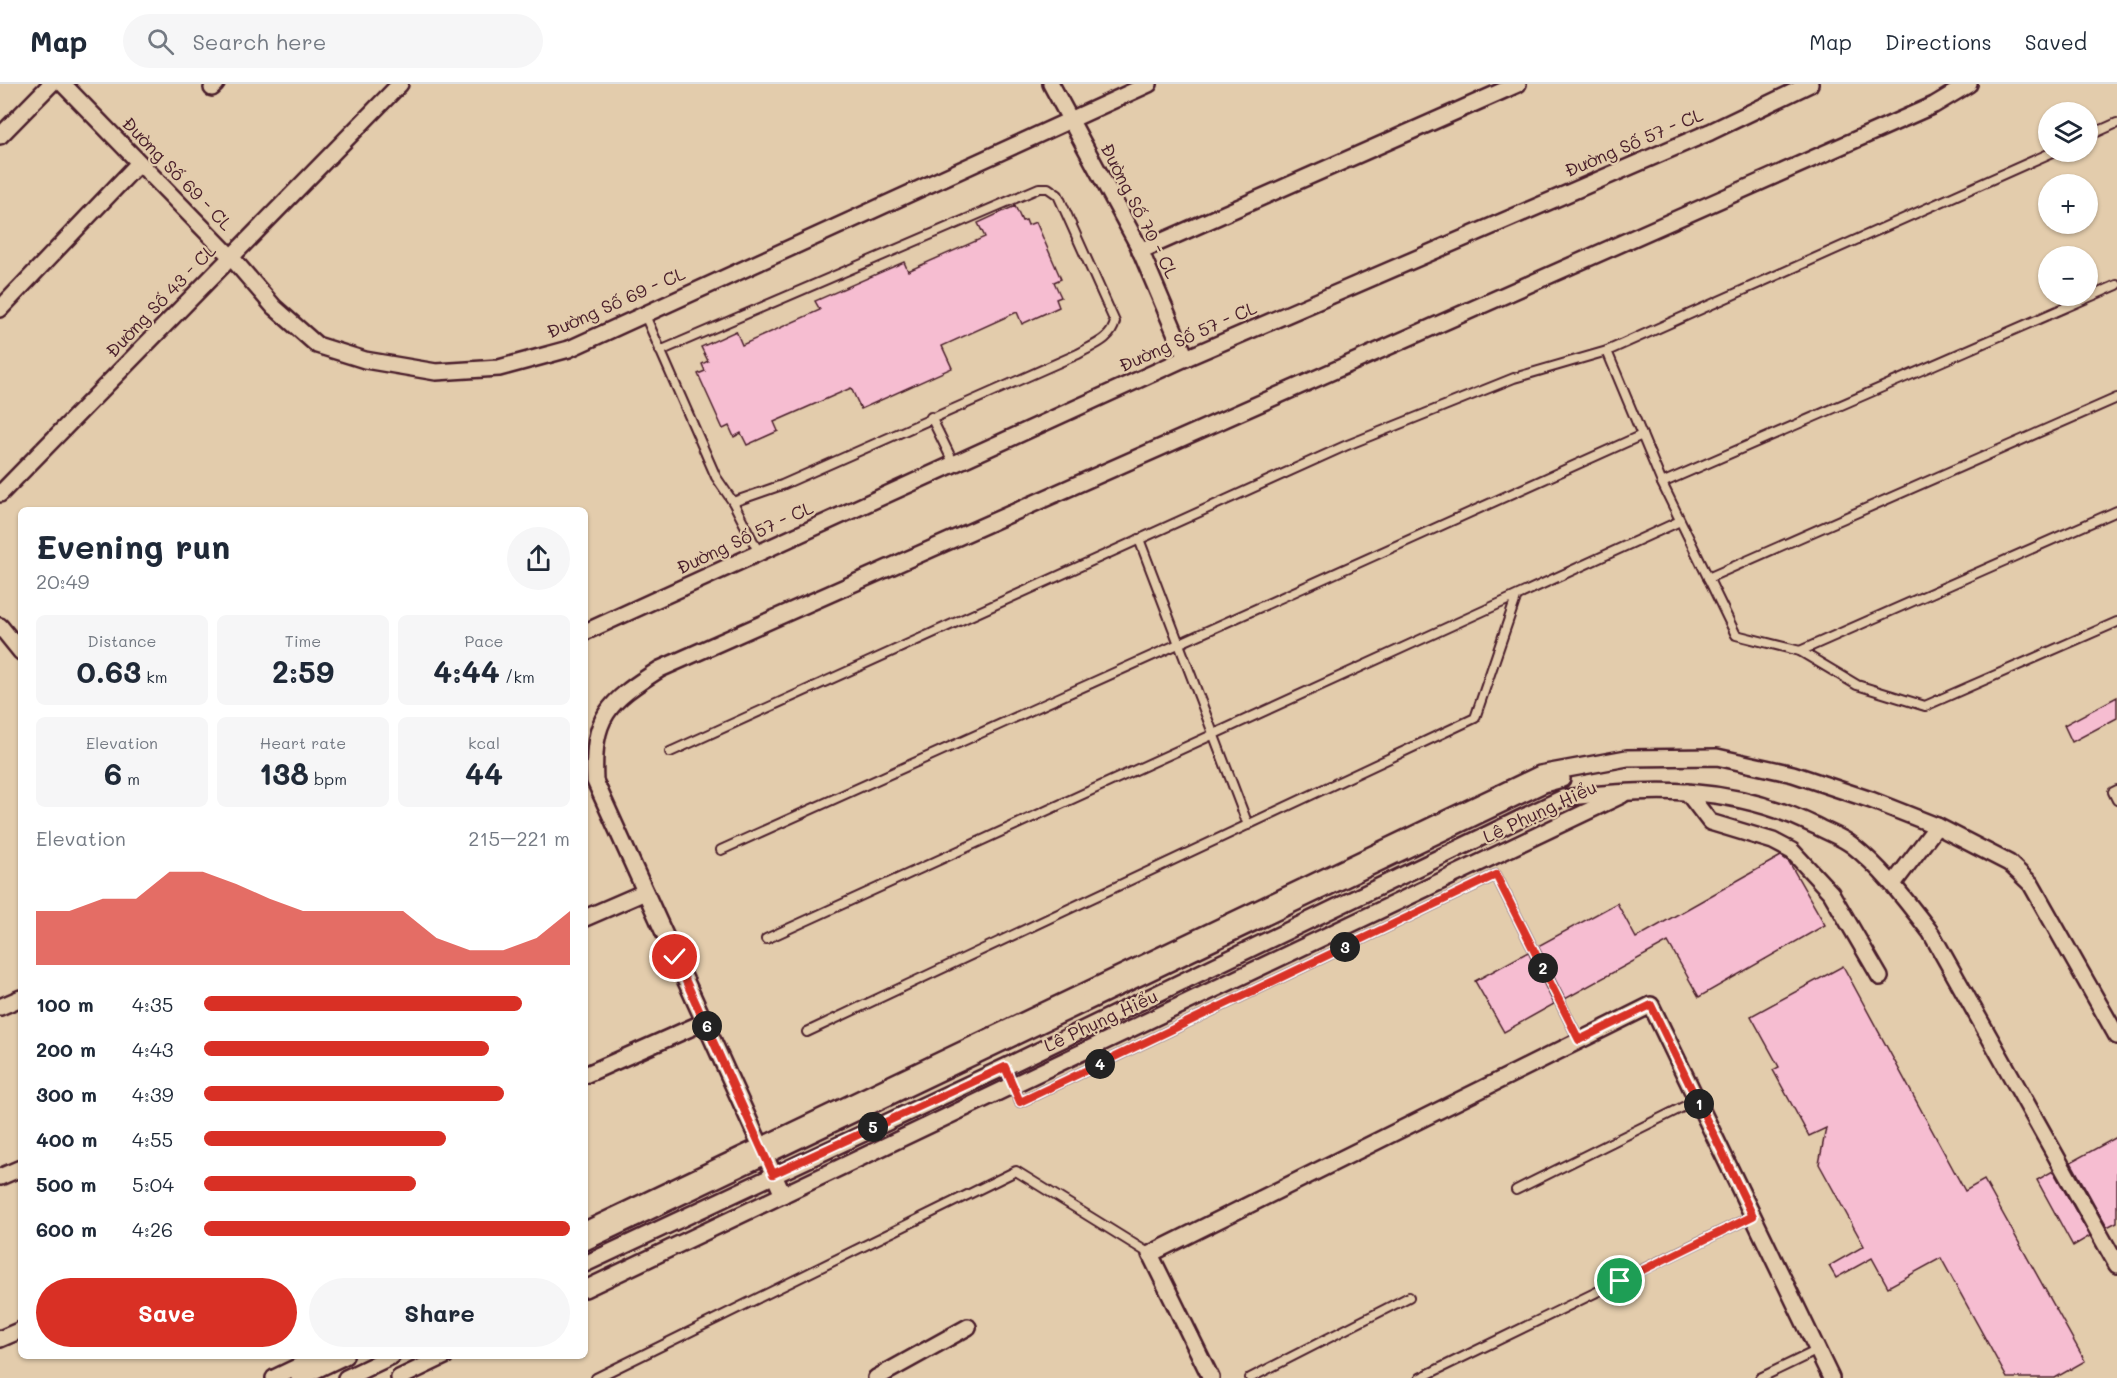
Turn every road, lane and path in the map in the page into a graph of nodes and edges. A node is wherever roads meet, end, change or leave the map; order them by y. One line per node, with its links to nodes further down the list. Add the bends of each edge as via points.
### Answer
1 (51, 84): 12 (street)
2 (63, 84): 14 (street, Đường Số 69 - CL)
3 (400, 84): 16 (street, Đường Số 43 - CL)
4 (1051, 84): 9 (street, Đường Số 70 - CL)
5 (1149, 84): 9 (street, Đường Số 69 - CL)
6 (1518, 84): 15 (street)
7 (1810, 84): 22 (street, Đường Số 57 - CL, via 1700,136)
8 (1969, 84): 52 (street, via 1934,105 660,669 624,692 603,716 594,751 595,781)
9 (1070, 118): 15 (street, Đường Số 70 - CL); 19 (street, Đường Số 69 - CL)
10 (2117, 123): 11 (lane)
11 (2098, 132)
12 (0, 136)
13 (2038, 159): 21 (lane)
14 (139, 163): 16 (street, Đường Số 69 - CL); 18 (street)
15 (1140, 251): 22 (street, Đường Số 70 - CL)
16 (231, 257): 19 (street, Đường Số 69 - CL, via 274,307 317,345 365,360 436,372 499,368 568,349); 28 (street, Đường Số 43 - CL)
17 (2117, 285): 27 (lane)
18 (0, 309)
19 (644, 313): 20 (lane)
20 (660, 351): 24 (lane, via 1039,188 1048,188 1058,195 1100,286 1115,322 1113,331 1078,354); 29 (lane, via 716,477)
21 (1606, 351): 25 (lane); 32 (lane, via 1514,378 1355,441)
22 (1186, 358): 26 (street, Đường Số 57 - CL)
23 (2117, 398): 34 (lane)
24 (931, 417): 26 (lane); 29 (lane, via 782,485)
25 (1642, 435): 27 (lane); 39 (lane)
26 (954, 464): 33 (street, Đường Số 57 - CL)
27 (1662, 483): 31 (lane)
28 (0, 494)
29 (733, 502): 33 (lane)
30 (2117, 511): 41 (lane)
31 (1680, 521): 34 (lane); 35 (lane)
32 (1138, 539): 39 (lane); 43 (lane)
33 (759, 553): 38 (street, Đường Số 57 - CL)
34 (1708, 578): 41 (lane, via 1736,635)
35 (1516, 598): 42 (lane); 48 (lane, via 1475,718)
36 (2117, 622): 41 (lane, via 1925,706 1857,685)
37 (0, 626): 40 (street)
38 (588, 631)
39 (1180, 643): 42 (lane); 50 (lane)
40 (18, 648)
41 (1800, 651)
42 (1216, 735): 48 (lane); 54 (lane)
43 (670, 753)
44 (1634, 789): 46 (street, Lê Phụng Hiểu); 63 (street, Lê Phụng Hiểu, via 1563,798); 65 (street, Lê Phụng Hiểu)
45 (2117, 790): 47 (lane, via 2113,792)
46 (1687, 792): 51 (street, Lê Phụng Hiểu, via 1714,793 1788,813 1851,844); 55 (street, via 1710,822 1773,841 1792,851 1831,893)
47 (2117, 800)
48 (1248, 825): 59 (lane)
49 (1937, 826): 51 (street); 60 (street, Lê Phụng Hiểu, via 2009,863 2031,884); 61 (street, Lê Phụng Hiểu, via 1793,774 1717,757 1627,758 1540,774)
50 (721, 850)
51 (1893, 884): 78 (street, Lê Phụng Hiểu, via 1930,933)
52 (645, 891): 53 (street); 58 (street)
53 (588, 917)
54 (766, 939)
55 (1880, 977)
56 (18, 999): 57 (street)
57 (0, 1007)
58 (705, 1022): 64 (street); 67 (street)
59 (807, 1032)
60 (2117, 1036)
61 (994, 1040): 63 (street); 67 (street, Lê Phụng Hiểu)
62 (1579, 1040): 65 (lane, via 1496,875 1020,1102); 66 (street, via 1651,1005); 76 (street)
63 (1005, 1067): 65 (street); 69 (street, Lê Phụng Hiểu)
64 (588, 1074)
65 (1013, 1085): 72 (street, Lê Phụng Hiểu)
66 (1697, 1100): 71 (lane); 73 (street)
67 (763, 1151): 69 (street); 74 (street, Lê Phụng Hiểu); 75 (street, Lê Phụng Hiểu)
68 (18, 1169): 70 (street)
69 (773, 1174): 72 (street); 77 (street, Lê Phụng Hiểu)
70 (0, 1177)
71 (1516, 1190)
72 (783, 1195): 79 (street, Lê Phụng Hiểu)
73 (1753, 1216): 84 (street); 97 (lane)
74 (588, 1229)
75 (588, 1240)
76 (1150, 1254): 93 (lane, via 1016,1171); 95 (street)
77 (588, 1263)
78 (2117, 1264)
79 (588, 1288)
80 (1409, 1297): 96 (lane)
81 (968, 1327): 94 (street)
82 (18, 1331): 83 (street)
83 (0, 1339)
84 (1818, 1350): 98 (lane); 99 (street)
85 (310, 1359): 89 (street)
86 (339, 1359): 90 (street)
87 (386, 1359): 91 (street)
88 (439, 1359): 92 (street)
89 (274, 1378)
90 (299, 1378)
91 (346, 1378)
92 (399, 1378)
93 (596, 1378)
94 (876, 1378)
95 (1211, 1378)
96 (1250, 1378)
97 (1420, 1378)
98 (1760, 1378)
99 (1832, 1378)

